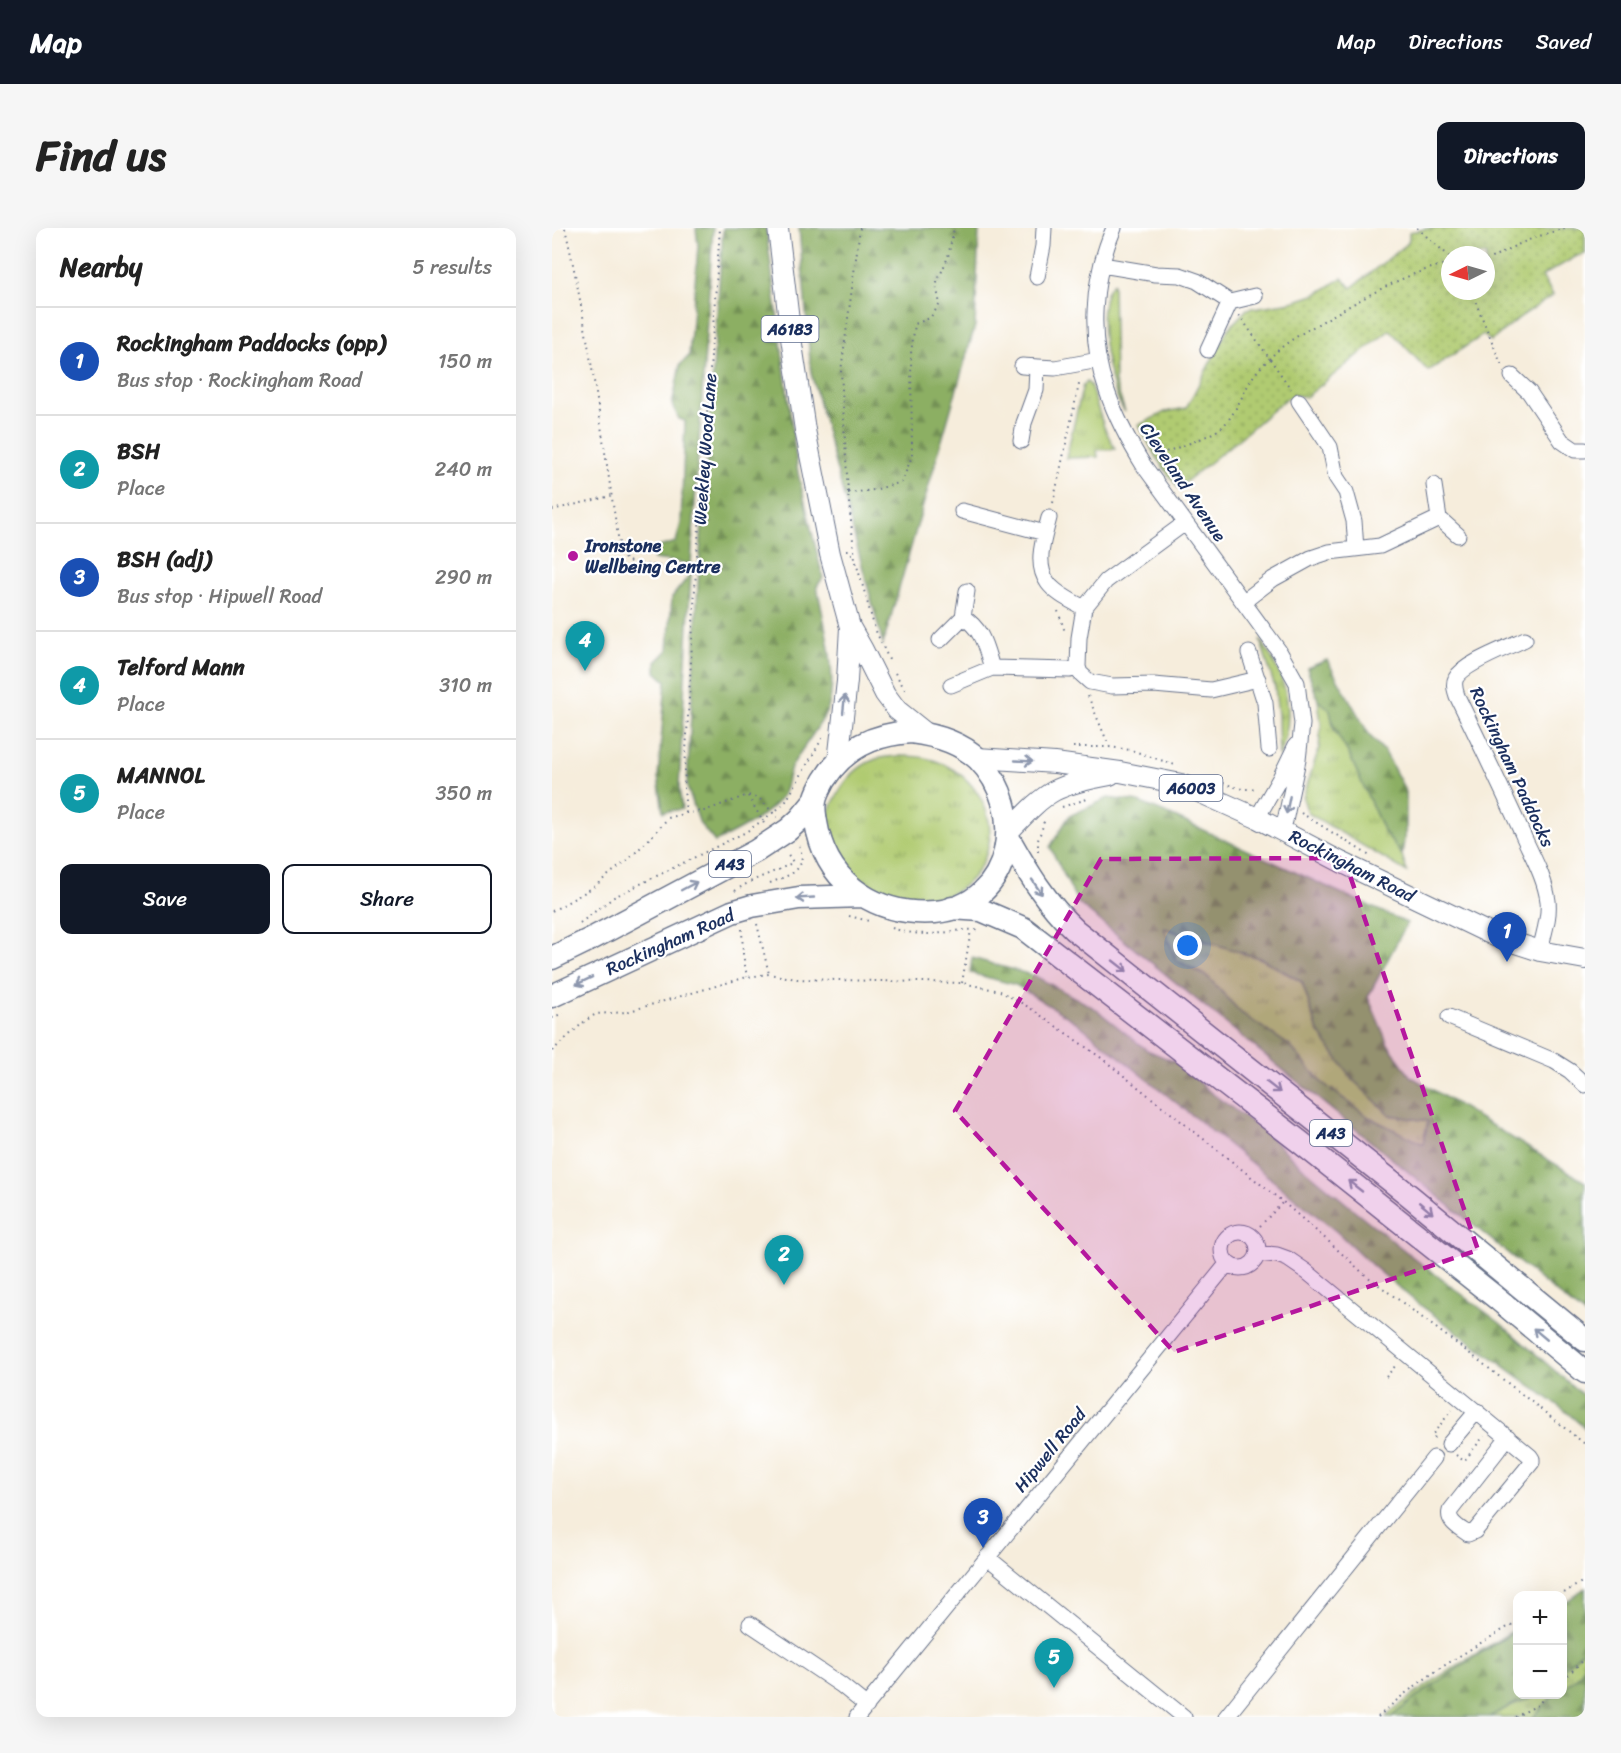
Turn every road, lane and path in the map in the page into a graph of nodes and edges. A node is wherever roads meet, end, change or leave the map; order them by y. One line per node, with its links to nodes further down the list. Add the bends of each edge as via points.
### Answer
1 (565, 228): 30 (path, via 586,329)
2 (720, 228): 39 (path, Weekley Wood Lane)
3 (778, 228): 44 (main road, A6183, via 805,430)
4 (860, 228): 29 (path, via 841,371)
5 (954, 228): 29 (path, via 948,257 936,285 940,304 930,318 915,324 910,353 912,456 902,482)
6 (1044, 228): 15 (street)
7 (1114, 228): 13 (street, Cleveland Avenue)
8 (1417, 228): 11 (path)
9 (1569, 228): 10 (path)
10 (1551, 230): 12 (path)
11 (1441, 250)
12 (1495, 256)
13 (1102, 265): 18 (street, via 1180,275); 21 (street, Cleveland Avenue, via 1095,310)
14 (1441, 265): 20 (path, via 1409,275 1372,294 1291,340)
15 (1036, 277)
16 (1255, 296): 18 (street)
17 (1476, 300): 23 (path, via 1503,370)
18 (1230, 302): 19 (street); 20 (path)
19 (1208, 350)
20 (1270, 359): 24 (path); 27 (path, via 1252,378 1222,426)
21 (1099, 360): 25 (street, via 1055,368 1030,367 1036,390); 35 (street, Cleveland Avenue, via 1106,390 1130,443)
22 (1082, 375): 33 (path)
23 (1512, 376): 26 (street, via 1529,392 1562,441 1575,450)
24 (1299, 401): 38 (street, via 1330,447 1336,477 1346,492 1354,521)
25 (1021, 441)
26 (1585, 450)
27 (1154, 457)
28 (1434, 485): 34 (street)
29 (848, 493): 48 (path, via 855,559 875,629)
30 (612, 496): 31 (path); 39 (path, via 621,555 626,560)
31 (552, 510)
32 (962, 511): 36 (street)
33 (1049, 518): 36 (street)
34 (1439, 518): 37 (street); 38 (street, via 1380,546)
35 (1185, 523): 41 (street, Cleveland Avenue); 42 (street, via 1106,581)
36 (1046, 533): 42 (street, via 1040,560 1048,583)
37 (1458, 535)
38 (1356, 549): 41 (street, via 1329,552 1304,561)
39 (696, 570): 66 (path, Weekley Wood Lane)
40 (966, 591): 43 (street)
41 (1243, 602): 59 (street, Cleveland Avenue, via 1297,683)
42 (1084, 608): 49 (street)
43 (963, 617): 46 (street); 50 (street, via 981,634)
44 (849, 627): 58 (main road, A6183, via 885,694 897,710); 62 (main road, A6183, one-way to 44)
45 (1526, 639): 85 (street, Rockingham Paddocks, via 1463,669 1454,686 1545,887 1548,915)
46 (940, 640)
47 (1249, 652): 52 (street)
48 (891, 664)
49 (1078, 667): 50 (street); 52 (street, via 1090,682 1112,686 1211,690)
50 (992, 668): 53 (street)
51 (895, 673): 54 (path)
52 (1258, 679): 60 (street)
53 (951, 685)
54 (906, 691): 55 (path); 56 (path)
55 (902, 693)
56 (910, 696)
57 (826, 729): 67 (path)
58 (927, 734): 61 (highway, A43, via 947,740); 62 (highway, A43, via 896,733 876,738 862,743)
59 (1301, 737): 68 (street); 71 (street, Cleveland Avenue, one-way to 71)
60 (1269, 749)
61 (977, 758): 63 (main road, Rockingham Road / A6003, one-way to 63); 72 (highway, A43, via 999,791)
62 (838, 762): 65 (highway, A43)
63 (1120, 772): 68 (main road, Rockingham Road / A6003, via 1181,784); 72 (main road, Rockingham Road / A6003, via 1053,791)
64 (748, 795): 66 (path, via 704,811); 67 (path, via 761,800); 70 (path)
65 (814, 802): 78 (highway, A43, via 821,846 831,866); 86 (highway, Rockingham Road / A43, one-way to 65, via 756,850 788,830)
66 (686, 813): 80 (path, via 668,818 628,859 592,888)
67 (775, 814): 70 (path)
68 (1257, 818): 71 (main road, Rockingham Road / A6003)
69 (1039, 819): 75 (path, via 1044,823)
70 (763, 823): 83 (path, via 614,897)
71 (1280, 830): 85 (main road, Rockingham Road / A6003, via 1497,938)
72 (1008, 835): 79 (highway, A43, via 1002,865 995,877 976,896); 99 (highway, A43, one-way to 99, via 1041,893 1075,930)
73 (796, 842): 76 (path, via 801,866)
74 (785, 851): 77 (path, via 793,862 747,882)
75 (1038, 854)
76 (770, 883)
77 (732, 894)
78 (863, 896): 79 (highway, A43, via 907,911); 91 (highway, Rockingham Road / A43, one-way to 91, via 799,898 732,912)
79 (952, 908): 101 (highway, A43, one-way to 79, via 1309,1149 1023,928 981,910)
80 (552, 911)
81 (756, 920): 88 (path)
82 (742, 924): 89 (path)
83 (573, 926)
84 (971, 929): 90 (path)
85 (1540, 951): 87 (main road, Rockingham Road / A6003)
86 (552, 958)
87 (1585, 959)
88 (769, 974): 89 (path); 90 (path, via 797,979)
89 (747, 977): 93 (path, via 626,1012 596,1014)
90 (962, 983): 95 (path, via 1000,991 1062,1030)
91 (552, 996)
92 (1449, 1017): 94 (street, via 1554,1061)
93 (552, 1051)
94 (1585, 1085)
95 (1283, 1202): 96 (path); 107 (path, via 1363,1273)
96 (1260, 1226)
97 (1258, 1253): 98 (street, via 1244,1267); 98 (street, via 1251,1236 1236,1233 1223,1245); 104 (street, via 1288,1259 1307,1272)
98 (1228, 1263): 110 (street, Hipwell Road)
99 (1585, 1340)
100 (1399, 1360): 102 (path)
101 (1585, 1372)
102 (1386, 1377)
103 (1456, 1405): 108 (path, via 1432,1435)
104 (1477, 1411): 106 (street); 108 (street)
105 (1486, 1434): 108 (path, via 1464,1461)
106 (1508, 1437): 106 (street, via 1530,1455 1532,1462 1475,1531 1468,1534 1450,1520 1450,1511)
107 (1585, 1444)
108 (1448, 1447)
109 (1434, 1458): 120 (street)
110 (987, 1557): 118 (street, Hipwell Road); 119 (street)
111 (1585, 1580): 112 (path)
112 (1567, 1591)
113 (750, 1624): 118 (street, via 841,1684)
114 (1513, 1624): 121 (path, via 1428,1676)
115 (1585, 1659): 116 (path)
116 (1567, 1675)
117 (1543, 1699): 122 (path)
118 (862, 1711)
119 (1184, 1717)
120 (1226, 1717)
121 (1378, 1717)
122 (1515, 1717)

